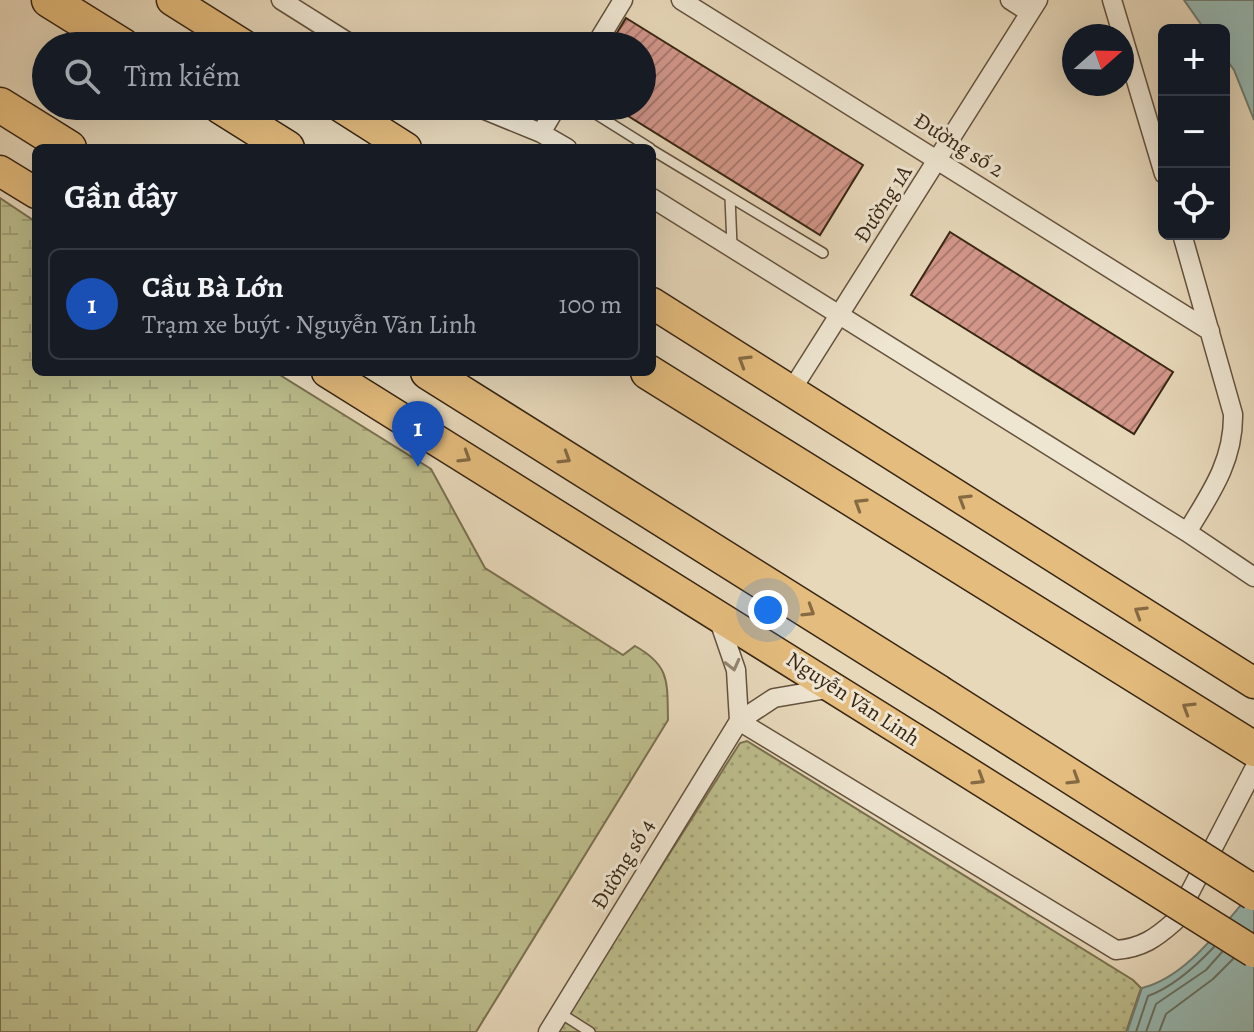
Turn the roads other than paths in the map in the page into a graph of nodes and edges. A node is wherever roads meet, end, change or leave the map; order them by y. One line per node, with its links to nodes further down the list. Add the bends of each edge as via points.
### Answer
1 (49, 0): 9 (highway)
2 (172, 0): 10 (main road)
3 (281, 0): 11 (street)
4 (623, 0): 12 (street)
5 (681, 0): 27 (street, Đường số 2)
6 (1010, 0): 8 (street)
7 (1112, 0): 29 (street)
8 (1034, 6): 27 (street, Đường 1A)
9 (100, 32)
10 (223, 32)
11 (332, 32)
12 (604, 32)
13 (0, 105): 20 (highway)
14 (242, 120): 21 (highway)
15 (362, 120): 22 (main road)
16 (509, 120): 19 (street)
17 (549, 120): 19 (street)
18 (605, 120): 24 (lane)
19 (541, 133): 23 (street)
20 (63, 144)
21 (281, 144)
22 (400, 144)
23 (560, 144)
24 (643, 144)
25 (656, 152): 26 (lane)
26 (665, 158): 28 (lane); 32 (lane)
27 (939, 160): 38 (street, Đường 1A); 39 (street, Đường số 2)
28 (656, 162)
29 (1162, 168)
30 (0, 171): 31 (main road)
31 (32, 191)
32 (730, 197): 35 (lane); 36 (lane)
33 (656, 200): 35 (street)
34 (1184, 240): 39 (street)
35 (732, 247): 38 (street)
36 (823, 253)
37 (656, 306): 43 (main road, one-way to 37)
38 (840, 315): 43 (street, Đường 1A); 44 (street)
39 (1210, 331): 44 (street, via 1233,414 1234,442 1223,472)
40 (333, 376): 46 (main road, Nguyễn Văn Linh, one-way to 46)
41 (434, 376): 52 (highway, one-way to 52, bridge)
42 (654, 376): 50 (highway, one-way to 42)
43 (791, 391): 47 (main road, one-way to 43)
44 (1187, 532): 45 (street)
45 (1254, 577)
46 (716, 612): 48 (main road, Nguyễn Văn Linh); 49 (street, one-way to 49, via 736,670)
47 (1254, 683)
48 (835, 687): 49 (street, Đường số 4, via 774,698); 53 (main road, Nguyễn Văn Linh, one-way to 53, bridge)
49 (739, 721): 51 (street, via 1116,950 1136,948 1175,921); 54 (street, Đường số 4)
50 (1254, 749)
51 (1254, 769)
52 (1254, 893)
53 (1254, 952)
54 (560, 1013): 55 (street, Đường số 4); 56 (lane)
55 (548, 1032)
56 (590, 1032)

